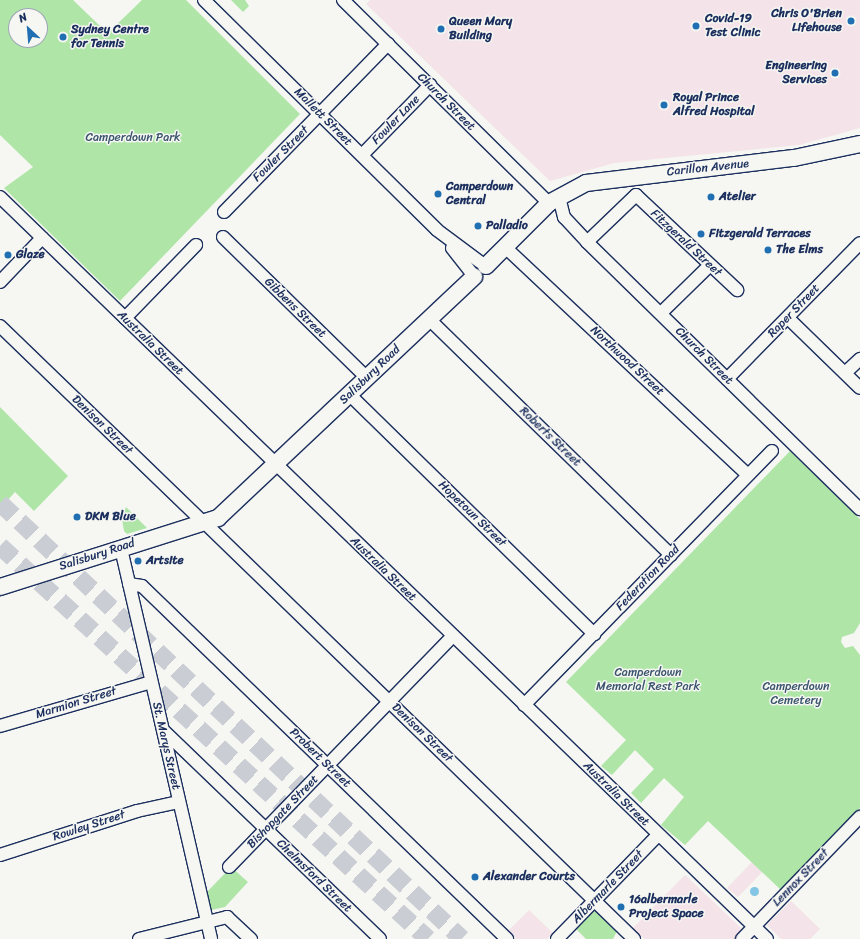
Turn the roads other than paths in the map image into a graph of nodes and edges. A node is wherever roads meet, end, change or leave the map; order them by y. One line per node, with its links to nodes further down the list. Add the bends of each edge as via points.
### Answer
1 (204, 0): 5 (street, Mallett Street)
2 (351, 3): 3 (street, Church Street)
3 (388, 44): 4 (street, Church Street); 5 (street, Fowler Street)
4 (430, 85): 7 (street, Fowler Lane); 9 (street, Church Street)
5 (321, 114): 7 (street, Mallett Street); 10 (street, Fowler Street)
6 (860, 144): 9 (main road, Carillon Avenue, via 794,158 594,181)
7 (362, 155): 18 (street, Mallett Street)
8 (0, 197): 12 (street, Australia Street)
9 (554, 200): 13 (street, Church Street, via 564,217); 16 (main road, Salisbury Road)
10 (224, 212)
11 (223, 237): 28 (street, Gibbens Street)
12 (42, 238): 19 (street); 22 (street, Australia Street)
13 (587, 242): 17 (street, Fitzgerald Street, via 636,195); 21 (street, Church Street)
14 (860, 243): 23 (street, Raper Street)
15 (196, 245): 22 (street)
16 (506, 247): 18 (main road, Salisbury Road); 34 (street, Northwood Street)
17 (709, 266): 20 (street, Fitzgerald Street); 21 (street)
18 (478, 269): 24 (main road, Salisbury Road)
19 (0, 282)
20 (737, 290)
21 (661, 313): 29 (street, Church Street)
22 (124, 318): 33 (street, Australia Street)
23 (788, 318): 27 (street); 29 (street, Raper Street)
24 (429, 319): 28 (main road, Salisbury Road); 38 (street, Roberts Street)
25 (0, 326): 36 (street, Denison Street)
26 (860, 359): 27 (street)
27 (845, 373): 30 (street)
28 (368, 378): 31 (main road, Salisbury Road)
29 (727, 379): 35 (street, Church Street)
30 (860, 388)
31 (350, 395): 33 (main road, Salisbury Road); 42 (street, Hopetoun Street)
32 (772, 451): 34 (street, Federation Road)
33 (272, 470): 36 (main road, Salisbury Road, via 255,482 228,510); 43 (street, Australia Street)
34 (748, 475): 38 (street, Federation Road)
35 (858, 503)
36 (207, 525): 37 (main road, Salisbury Road); 39 (main road, Salisbury Road, via 76,560); 45 (street, Denison Street)
37 (122, 553): 39 (main road, Salisbury Road); 40 (street, St. Marys Street)
38 (671, 555): 42 (street, Federation Road)
39 (51, 571): 41 (main road, Salisbury Road)
40 (129, 584): 44 (street, St. Marys Street); 49 (street, Probert Street, via 142,586)
41 (0, 587)
42 (594, 634): 46 (street, Federation Road)
43 (453, 636): 45 (street, Bishopgate Street); 46 (street, Australia Street)
44 (151, 682): 47 (street, Marmion Street); 48 (street, St. Marys Street)
45 (389, 702): 49 (street, Bishopgate Street); 56 (street, Denison Street)
46 (524, 704): 53 (street, Australia Street)
47 (0, 726)
48 (162, 730): 50 (street, St. Marys Street); 52 (street, Chelmsford Street)
49 (328, 765): 52 (street, Bishopgate Street); 63 (street, Probert Street)
50 (179, 802): 54 (street, Rowley Street, via 137,811); 57 (street, St. Marys Street)
51 (860, 817): 58 (street, Lennox Street)
52 (266, 829): 55 (street, Bishopgate Street); 62 (street, Chelmsford Street)
53 (658, 835): 56 (street, Albermarle Street); 58 (street, Australia Street)
54 (0, 855)
55 (230, 867)
56 (594, 900): 64 (street, Albermarle Street); 65 (street, Denison Street)
57 (207, 922): 59 (street); 60 (street, St. Marys Street); 61 (street, via 227,917)
58 (754, 927): 66 (street, Lennox Street); 67 (street, Australia Street)
59 (138, 939)
60 (211, 939)
61 (251, 939)
62 (380, 939)
63 (507, 939)
64 (557, 939)
65 (634, 939)
66 (742, 939)
67 (767, 939)

